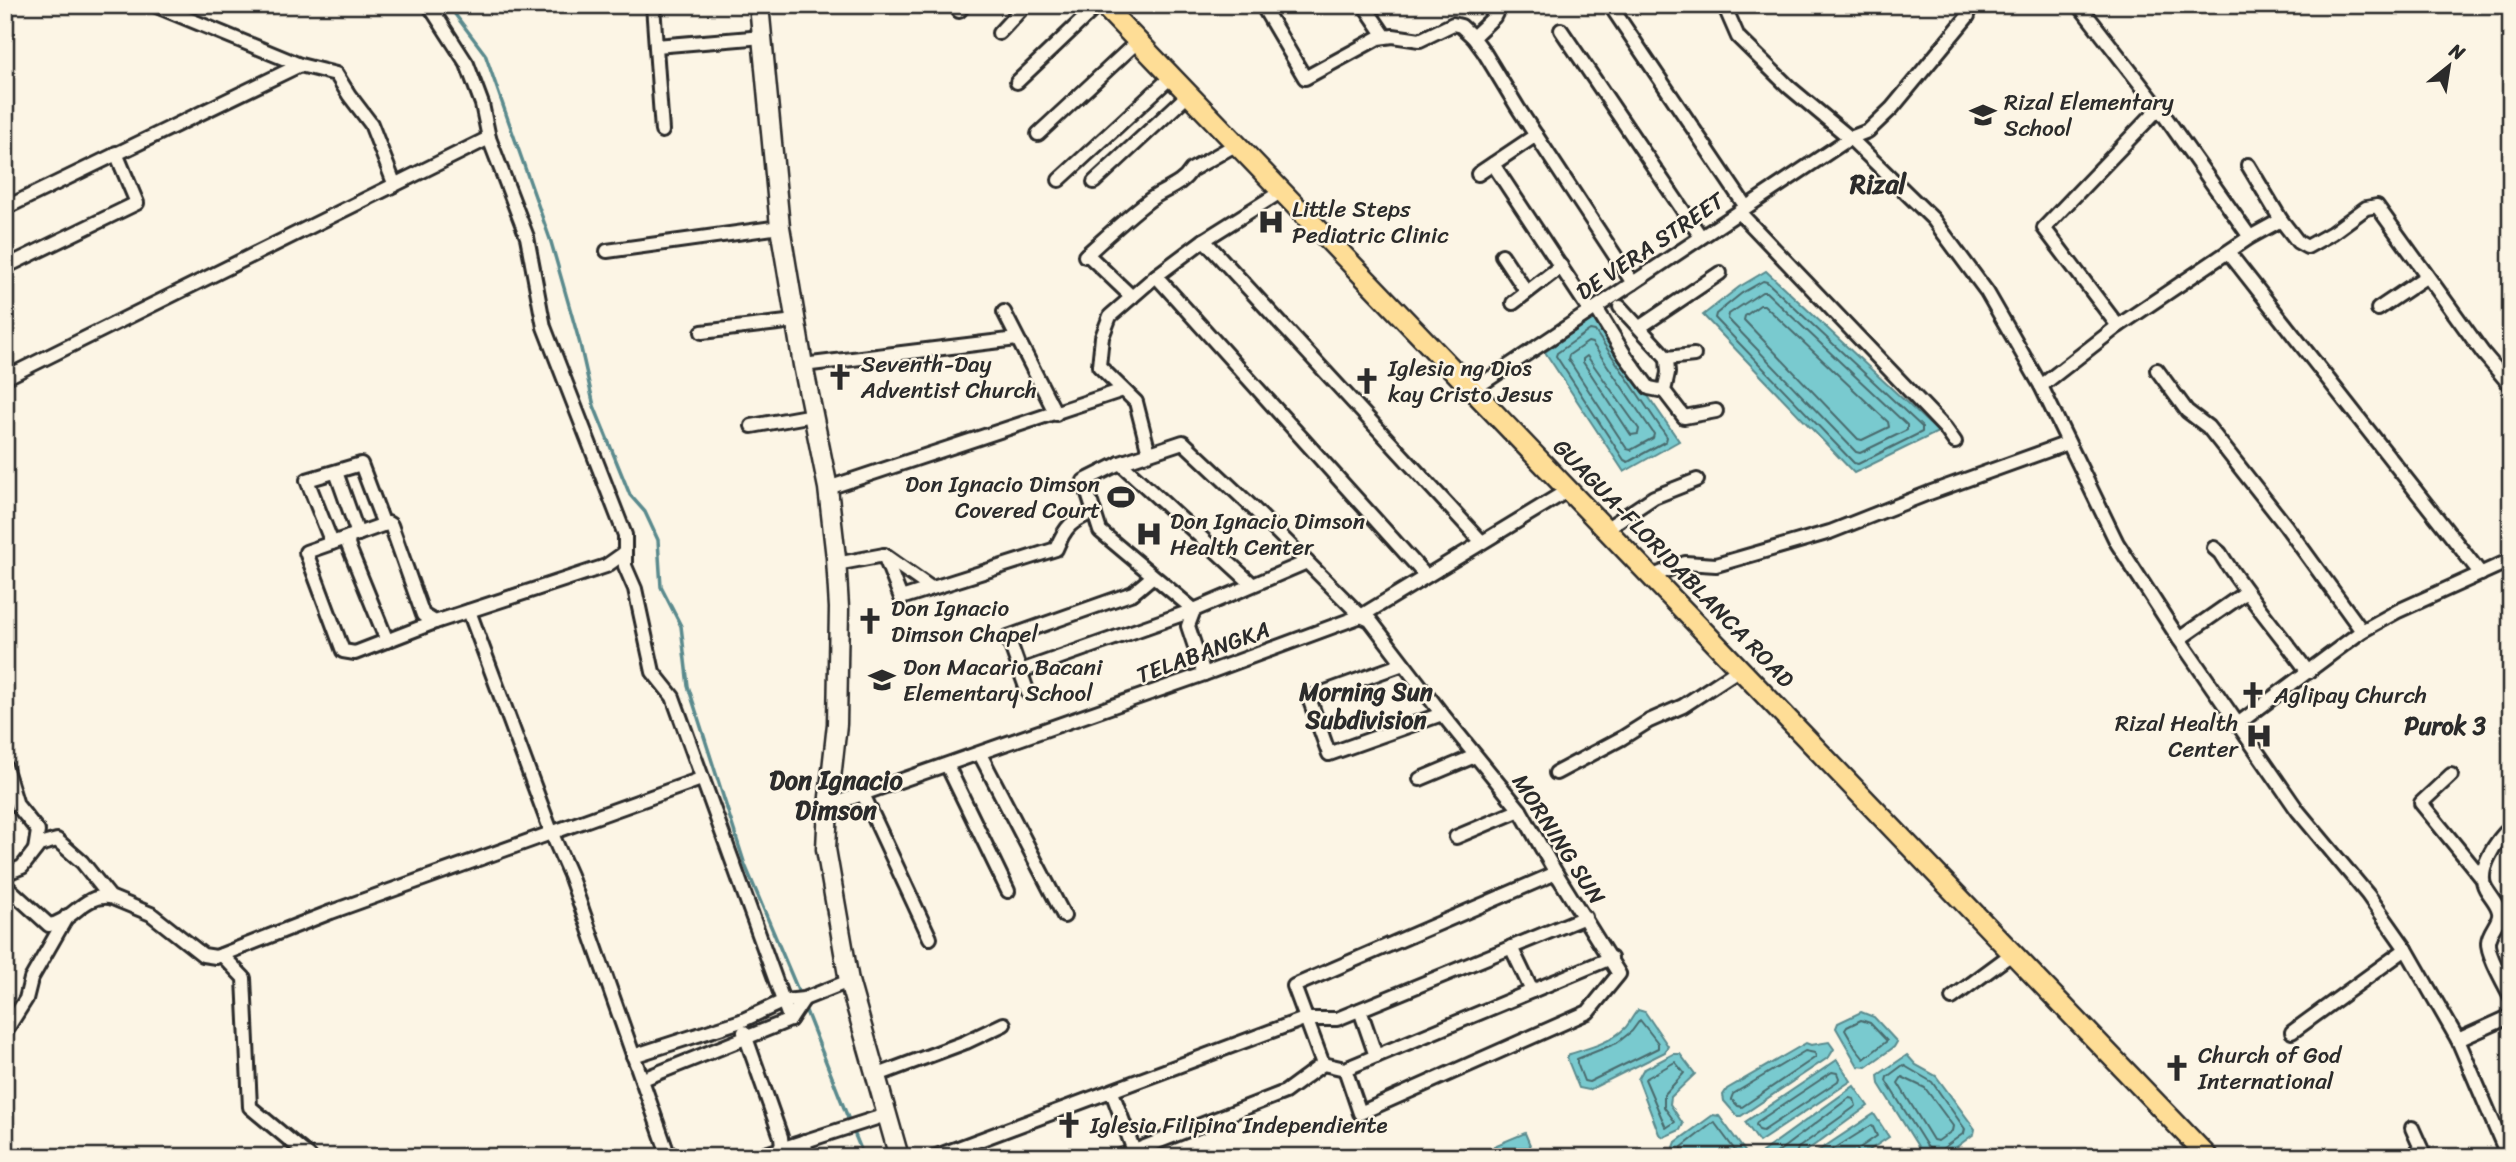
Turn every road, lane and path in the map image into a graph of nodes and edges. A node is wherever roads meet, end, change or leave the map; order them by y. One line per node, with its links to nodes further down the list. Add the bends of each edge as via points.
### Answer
1 (153, 5): 22 (street)
2 (429, 5): 30 (street, via 467,64)
3 (653, 5): 21 (street)
4 (759, 5): 17 (street)
5 (1025, 5): 16 (street)
6 (1098, 5): 24 (street)
7 (1103, 5): 20 (main road, GUAGUA-FLORIDABLANCA ROAD)
8 (1262, 5): 18 (street, via 1305,78)
9 (1364, 5): 18 (street)
10 (1500, 5): 19 (street)
11 (1610, 5): 42 (street)
12 (1724, 5): 31 (street, via 1738,37)
13 (2079, 5): 26 (street)
14 (1968, 16): 31 (street, DE VERA STREET, via 1892,108 1868,131)
15 (1561, 30): 45 (street)
16 (999, 33)
17 (763, 37): 21 (street); 44 (street)
18 (1385, 37): 19 (street, via 1420,40 1452,23)
19 (1473, 37): 29 (street)
20 (1138, 41): 23 (main road, GUAGUA-FLORIDABLANCA ROAD); 28 (street)
21 (656, 46): 27 (street)
22 (300, 65): 33 (street); 39 (street, via 336,74 371,124)
23 (1172, 76): 25 (main road, GUAGUA-FLORIDABLANCA ROAD); 37 (street)
24 (1017, 82)
25 (1189, 94): 32 (main road, GUAGUA-FLORIDABLANCA ROAD); 38 (street)
26 (2159, 108): 46 (street); 65 (street, via 2044,228)
27 (662, 131)
28 (1038, 134)
29 (1536, 135): 34 (street); 56 (street)
30 (489, 138): 39 (street); 98 (street, via 527,237 544,327 625,535)
31 (1850, 138): 42 (street, DE VERA STREET); 74 (street, via 1933,219 1987,292)
32 (1237, 144): 40 (main road, GUAGUA-FLORIDABLANCA ROAD); 58 (street, via 1149,200 1086,255)
33 (116, 153): 41 (street); 52 (street, via 137,203)
34 (1493, 164): 36 (street); 51 (street)
35 (2248, 165): 43 (street)
36 (1478, 174)
37 (1059, 180)
38 (1094, 182)
39 (394, 183): 73 (street)
40 (1282, 191): 47 (street); 76 (main road, GUAGUA-FLORIDABLANCA ROAD)
41 (5, 208)
42 (1743, 210): 45 (street, DE VERA STREET); 83 (street)
43 (2281, 220): 46 (street); 55 (street, via 2307,247 2366,208 2377,206)
44 (780, 227): 48 (street); 64 (street)
45 (1701, 237): 56 (street, DE VERA STREET)
46 (2250, 237): 49 (street)
47 (1204, 240): 54 (street); 95 (street)
48 (607, 251)
49 (2230, 253): 65 (street); 103 (street)
50 (1502, 256): 57 (street)
51 (1561, 266): 57 (street); 61 (street)
52 (5, 267)
53 (1720, 273): 66 (street)
54 (1156, 276): 58 (street); 104 (street)
55 (2427, 276): 62 (street); 75 (street)
56 (1633, 283): 59 (street, DE VERA STREET)
57 (1526, 291): 60 (street)
58 (1132, 297): 77 (street, via 1110,316 1098,357 1099,366)
59 (1617, 302): 61 (street, DE VERA STREET); 66 (street)
60 (1513, 303)
61 (1593, 309): 76 (street, DE VERA STREET); 78 (street, via 1649,388)
62 (2378, 309)
63 (1004, 312): 68 (street)
64 (795, 321): 67 (street); 71 (street)
65 (2118, 326): 74 (street)
66 (1640, 327): 70 (street)
67 (702, 332)
68 (1017, 339): 71 (street); 80 (street)
69 (1694, 355): 70 (street)
70 (1667, 358): 78 (street)
71 (803, 365): 81 (street)
72 (2157, 370): 114 (street, via 2186,411 2208,427 2286,526)
73 (5, 378)
74 (2041, 386): 84 (street)
75 (2511, 386)
76 (1474, 389): 90 (main road, GUAGUA-FLORIDABLANCA ROAD)
77 (1123, 390): 80 (street); 85 (street, via 1136,402)
78 (1664, 391): 79 (street, via 1684,417)
79 (1716, 411)
80 (1056, 414): 89 (street)
81 (813, 415): 82 (street); 89 (street)
82 (752, 426)
83 (1955, 442)
84 (2068, 443): 105 (street, via 1830,532 1716,565 1685,563); 115 (street, via 2117,543)
85 (1149, 453): 86 (street); 101 (street, MORNING SUN, via 1183,442)
86 (1120, 463): 91 (street, via 1084,481); 107 (street)
87 (335, 472): 92 (street, via 361,464); 94 (street); 96 (street, via 307,480)
88 (1697, 480): 93 (street, via 1654,498)
89 (828, 488): 102 (street)
90 (1570, 489): 93 (main road, GUAGUA-FLORIDABLANCA ROAD); 95 (street, TELABANGKA)
91 (1094, 510): 106 (street, via 1100,531); 108 (street, via 1066,527 1056,548)
92 (384, 524): 94 (street); 113 (street, via 391,525 423,615)
93 (1607, 528): 105 (main road, GUAGUA-FLORIDABLANCA ROAD)
94 (354, 536): 96 (street); 116 (street, via 348,545)
95 (1481, 541): 104 (street, TELABANGKA)
96 (332, 543): 116 (street, via 306,552 340,646 355,653)
97 (2214, 548): 109 (street)
98 (623, 554): 111 (street, via 606,566); 131 (street, via 653,672 673,697)
99 (884, 555): 102 (street); 108 (street); 108 (street, via 901,598)
100 (2511, 560): 103 (street)
101 (1307, 562): 107 (street); 112 (street, MORNING SUN)
102 (836, 564): 134 (street, via 837,724)
103 (2481, 574): 114 (street)
104 (1426, 576): 112 (street, TELABANGKA)
105 (1653, 576): 118 (main road, GUAGUA-FLORIDABLANCA ROAD)
106 (1152, 577): 110 (street); 119 (street, via 1133,593 1008,636)
107 (1252, 584): 110 (street)
108 (932, 588)
109 (2245, 593): 115 (street); 120 (street)
110 (1194, 610): 119 (street); 121 (street, via 1188,626)
111 (469, 611): 113 (street); 137 (street)
112 (1361, 617): 117 (street, MORNING SUN, via 1370,620); 121 (street, TELABANGKA)
113 (435, 622): 116 (street)
114 (2362, 631): 120 (street)
115 (2179, 639): 124 (street)
116 (387, 641)
117 (1403, 664): 123 (street, MORNING SUN); 123 (street, via 1309,698 1329,754)
118 (1741, 668): 129 (street, via 1683,706); 154 (main road, GUAGUA-FLORIDABLANCA ROAD)
119 (1021, 671): 122 (street)
120 (2308, 672): 124 (street)
121 (1204, 674): 125 (street, TELABANGKA)
122 (1028, 693)
123 (1442, 714): 126 (street, MORNING SUN)
124 (2239, 723): 153 (street, via 2298,811)
125 (980, 754): 127 (street, TELABANGKA); 147 (street)
126 (1475, 756): 132 (street); 135 (street, MORNING SUN)
127 (947, 765): 133 (street, TELABANGKA); 144 (street)
128 (5, 766): 139 (street, via 17,805 38,831)
129 (1556, 773)
130 (2451, 775): 142 (street, via 2421,803)
131 (701, 779): 137 (street); 162 (street)
132 (1420, 779)
133 (863, 794): 134 (street, TELABANGKA); 151 (street)
134 (828, 806): 157 (street, via 826,849)
135 (1520, 810): 138 (street); 140 (street, MORNING SUN)
136 (2511, 827): 142 (street, via 2499,841)
137 (552, 834): 155 (street); 173 (street)
138 (1455, 837)
139 (35, 850): 141 (street, via 22,867); 145 (street, via 57,840)
140 (1556, 873): 148 (street, MORNING SUN); 165 (street, via 1294,986)
141 (5, 874)
142 (2482, 878): 150 (street, via 2499,910 2500,919)
143 (5, 885): 146 (street, via 49,925)
144 (1008, 891)
145 (110, 897): 146 (street, via 91,898); 155 (street, via 151,914 202,955)
146 (66, 916): 169 (street)
147 (1064, 916)
148 (1585, 917): 152 (street); 156 (street, MORNING SUN)
149 (2511, 920): 150 (street)
150 (2490, 931): 159 (street, via 2487,945)
151 (930, 938)
152 (1511, 947): 158 (street); 163 (street)
153 (2406, 949): 170 (street); 172 (street)
154 (2013, 953): 160 (street); 192 (main road, GUAGUA-FLORIDABLANCA ROAD)
155 (222, 955): 185 (street, via 244,978 250,1107)
156 (1611, 958): 158 (street); 176 (street, via 1619,974 1588,1012 1360,1113)
157 (849, 981): 161 (street); 177 (street)
158 (1532, 991): 174 (street)
159 (2511, 997)
160 (1952, 998)
161 (804, 999): 162 (street); 167 (street)
162 (784, 1001): 166 (street); 167 (street)
163 (1360, 1010): 165 (street, via 1336,1019); 174 (street)
164 (2511, 1016): 172 (street)
165 (1304, 1019): 175 (street); 179 (street)
166 (741, 1020): 171 (street); 173 (street)
167 (790, 1020): 171 (street)
168 (1004, 1024): 177 (street)
169 (5, 1032)
170 (2292, 1032)
171 (747, 1039): 178 (street); 183 (street)
172 (2458, 1040): 194 (street)
173 (633, 1056): 178 (street)
174 (1376, 1056): 176 (street)
175 (1323, 1064): 176 (street); 184 (street, via 1285,1092)
176 (1345, 1069)
177 (875, 1076): 180 (street)
178 (643, 1079): 186 (street)
179 (1112, 1092): 184 (street); 190 (street)
180 (886, 1115): 182 (street); 189 (street)
181 (2412, 1128): 193 (street)
182 (804, 1141): 183 (street); 188 (street)
183 (782, 1148): 187 (street)
184 (1134, 1151): 191 (street)
185 (310, 1157)
186 (669, 1157)
187 (756, 1157)
188 (808, 1157)
189 (899, 1157)
190 (934, 1157)
191 (1119, 1157)
192 (2208, 1157)
193 (2425, 1157)
194 (2508, 1157)

